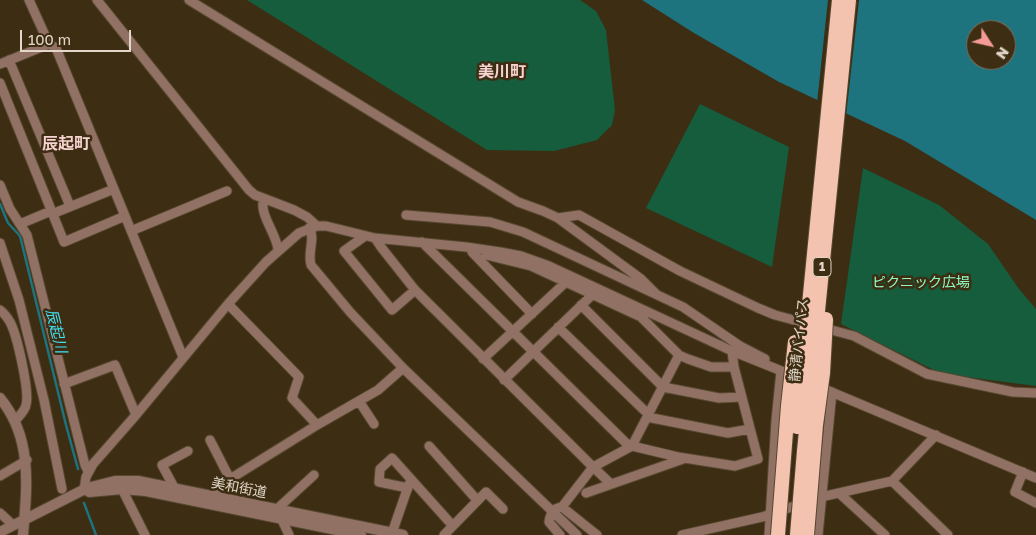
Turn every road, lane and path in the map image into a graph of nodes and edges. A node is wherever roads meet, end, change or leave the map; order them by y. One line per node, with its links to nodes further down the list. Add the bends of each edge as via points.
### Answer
1 (28, 0): 6 (street)
2 (97, 0): 15 (street, via 250,190)
3 (189, 0): 20 (street, via 518,202)
4 (839, 0): 10 (highway, 静清バイパス / 1, bridge)
5 (849, 0): 11 (highway, 静清バイパス / 1, bridge)
6 (48, 44): 7 (street); 13 (street, via 56,48)
7 (9, 60): 8 (street); 16 (street)
8 (0, 64)
9 (0, 83): 17 (street)
10 (823, 163): 113 (highway, bridge, via 805,264 793,363); 114 (highway, 静清バイパス / 1, bridge)
11 (831, 183): 115 (highway, 静清バイパス / 1, bridge); 116 (highway, bridge, via 823,372)
12 (0, 185): 21 (street)
13 (114, 188): 16 (street); 19 (street)
14 (227, 191): 23 (street)
15 (264, 199): 22 (street, via 301,213); 29 (street, via 262,208 277,240)
16 (70, 206): 17 (street)
17 (52, 213): 19 (street, via 64,242); 21 (street)
18 (406, 215): 32 (street, via 471,219 505,225)
19 (125, 216): 23 (street)
20 (558, 218): 32 (street, via 641,279); 52 (street, via 579,215 758,308 854,336 927,374 1013,392)
21 (20, 224): 49 (street, via 30,243)
22 (313, 227): 24 (street, via 326,226); 29 (street, via 299,232); 46 (street, via 311,265)
23 (131, 230): 43 (street)
24 (364, 236): 25 (street); 31 (street, via 344,251 392,310)
25 (375, 238): 26 (street); 31 (street)
26 (422, 242): 28 (street); 39 (street)
27 (0, 243): 81 (street, via 20,300)
28 (469, 249): 30 (street, via 525,264); 37 (street); 40 (street, via 521,256 549,266)
29 (278, 250): 34 (street)
30 (566, 282): 33 (street); 37 (street)
31 (415, 290): 44 (street)
32 (656, 294): 47 (street, via 683,307)
33 (592, 295): 35 (street); 42 (street, via 640,317)
34 (228, 304): 43 (street); 60 (street, via 299,377 292,398)
35 (581, 306): 38 (street); 50 (street)
36 (0, 310): 58 (street, via 13,329 27,400 24,411)
37 (532, 314): 39 (street)
38 (558, 327): 41 (street); 57 (street)
39 (513, 331): 41 (street); 44 (street)
40 (732, 350): 45 (street); 47 (street)
41 (534, 351): 48 (street); 65 (street)
42 (679, 355): 45 (street, via 703,365); 50 (street)
43 (183, 357): 56 (street)
44 (483, 359): 48 (street)
45 (734, 367): 53 (street)
46 (403, 368): 55 (street, via 378,390); 93 (street)
47 (780, 371): 51 (street); 96 (street)
48 (504, 380): 69 (street)
49 (64, 384): 56 (street, via 115,365); 70 (street)
50 (663, 386): 53 (street, via 719,398); 57 (street)
51 (832, 392): 62 (street); 88 (street)
52 (1036, 393)
53 (742, 397): 61 (street)
54 (0, 398): 58 (street)
55 (359, 401): 59 (street); 60 (street)
56 (136, 415): 70 (street)
57 (648, 416): 61 (street, via 728,433); 65 (street)
58 (15, 421): 68 (street)
59 (374, 424)
60 (317, 425): 75 (street)
61 (750, 429): 67 (street, via 758,459 735,466)
62 (936, 435): 71 (street); 77 (street)
63 (210, 440): 75 (street)
64 (429, 446): 89 (street)
65 (632, 446): 67 (street); 69 (street)
66 (188, 451): 83 (street, via 162,465)
67 (685, 458): 78 (street)
68 (26, 460): 73 (street); 97 (street)
69 (593, 467): 78 (street); 91 (street)
70 (88, 471): 79 (street)
71 (1023, 472): 74 (street); 90 (street, via 1015,492)
72 (314, 475): 95 (street)
73 (0, 476)
74 (1036, 478)
75 (230, 479): 87 (street)
76 (411, 479): 80 (street); 80 (street, via 392,458 380,469 379,482); 99 (street)
77 (892, 481): 85 (street); 119 (street)
78 (611, 484): 84 (street)
79 (89, 488): 83 (street, 美和街道, via 115,481 138,481); 86 (street, 美和街道)
80 (408, 488): 101 (street)
81 (62, 489)
82 (122, 489): 86 (street, 美和街道); 95 (street, 美和街道); 103 (street)
83 (175, 489): 87 (street, 美和街道)
84 (586, 493)
85 (840, 494): 88 (street); 118 (street)
86 (71, 496): 97 (street, 美和街道)
87 (213, 497): 95 (street, 美和街道)
88 (821, 497): 96 (street); 117 (street)
89 (477, 500): 92 (street, via 486,492); 99 (street)
90 (1036, 503)
91 (562, 507): 93 (street); 110 (street)
92 (503, 509)
93 (553, 511): 108 (street, via 549,522); 109 (street)
94 (0, 513): 98 (street)
95 (279, 514): 101 (street, 美和街道); 104 (street); 105 (street, 美和街道)
96 (770, 515): 111 (street); 112 (street)
97 (25, 518): 98 (street, 美和街道); 102 (street)
98 (13, 524): 100 (street, 美和街道)
99 (452, 526): 107 (street)
100 (0, 532)
101 (392, 533): 106 (street, 美和街道)
102 (23, 535)
103 (145, 535)
104 (289, 535)
105 (361, 535)
106 (404, 535)
107 (444, 535)
108 (560, 535)
109 (577, 535)
110 (597, 535)
111 (682, 535)
112 (769, 535)
113 (778, 535)
114 (788, 535)
115 (797, 535)
116 (807, 535)
117 (818, 535)
118 (885, 535)
119 (948, 535)

